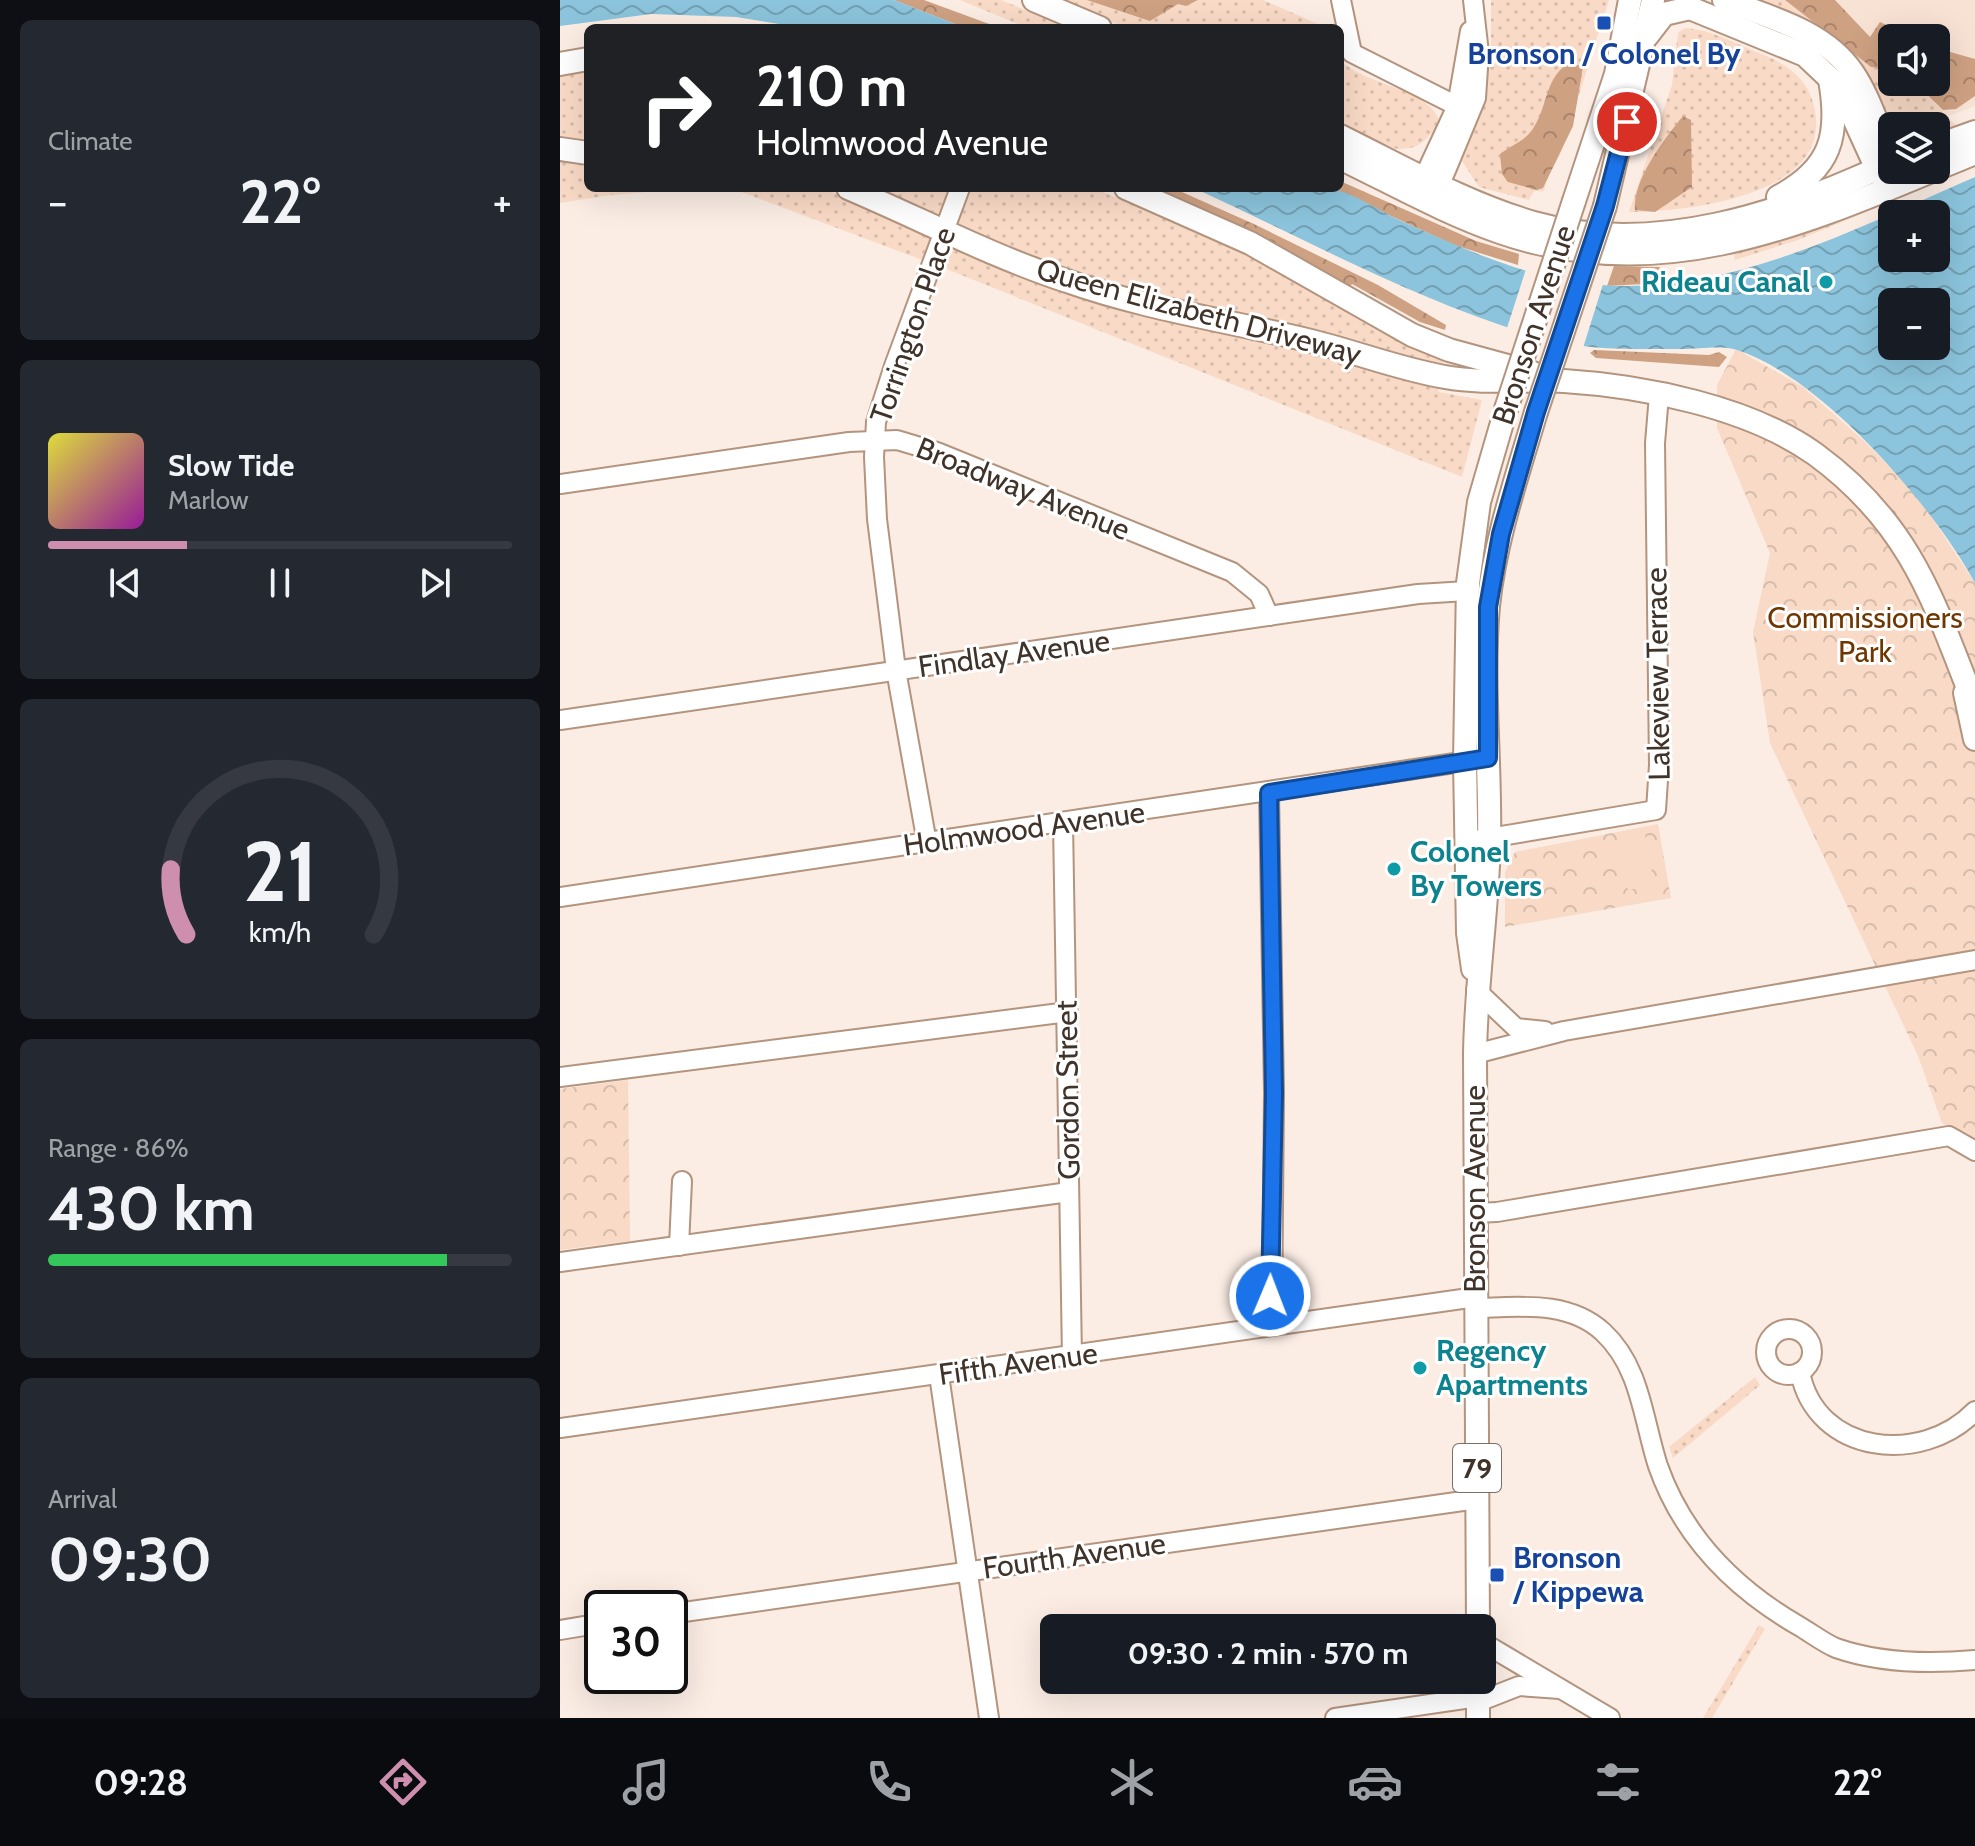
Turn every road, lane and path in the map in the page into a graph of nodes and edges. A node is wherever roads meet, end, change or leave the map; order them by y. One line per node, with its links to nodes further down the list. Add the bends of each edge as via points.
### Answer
1 (1034, 0): 7 (main road)
2 (1341, 0): 12 (street, via 1352,53)
3 (1630, 0): 35 (main road, Bronson Avenue / 79, bridge, via 1616,74 1479,502)
4 (1653, 0): 8 (main road, Bronson Avenue / 79)
5 (1724, 0): 15 (main road, via 1832,49 1859,82)
6 (1473, 6): 12 (street); 25 (street, via 1479,53 1476,98)
7 (1090, 24)
8 (1647, 36): 11 (main road, via 1664,14 1699,10 1797,50); 42 (main road, Bronson Avenue / 79, bridge, via 1605,206 1504,518 1488,607)
9 (584, 60): 10 (main road)
10 (560, 64)
11 (1829, 75): 19 (main road); 29 (main road, via 1834,122 1819,166 1797,187)
12 (1457, 106): 25 (street)
13 (1975, 132): 16 (main road)
14 (1344, 138): 25 (main road)
15 (1878, 138)
16 (1950, 141)
17 (560, 149): 18 (main road)
18 (584, 152)
19 (1878, 152)
20 (1975, 153): 22 (main road)
21 (1344, 159): 25 (main road)
22 (1950, 164)
23 (1878, 174): 29 (main road, via 1773,211)
24 (1878, 176): 25 (main road, via 1757,237 1639,253 1561,248 1519,238)
25 (1429, 187): 29 (main road, via 1524,220 1581,232 1646,234)
26 (857, 192): 30 (main road, Queen Elizabeth Driveway)
27 (959, 192): 30 (street, Torrington Place)
28 (1135, 192): 31 (main road, Queen Elizabeth Driveway, via 1239,237 1421,339)
29 (1727, 221)
30 (945, 232): 31 (main road, Queen Elizabeth Driveway, via 1099,291 1408,368 1479,381); 33 (street, Torrington Place, via 894,366)
31 (1565, 381): 32 (main road, Queen Elizabeth Driveway)
32 (1659, 395): 37 (main road, Queen Elizabeth Driveway, via 1742,416 1813,453 1872,503 1906,546 1934,597); 46 (street, Lakeview Terrace, via 1656,810)
33 (876, 438): 34 (street, Broadway Avenue); 36 (street, Broadway Avenue, via 937,452 1232,572 1259,594); 38 (street, Torrington Place, via 877,519)
34 (560, 484)
35 (1467, 591): 36 (street, Findlay Avenue); 43 (main road, Bronson Avenue / 79)
36 (1269, 616): 38 (street, Findlay Avenue)
37 (1960, 669): 39 (main road, Queen Elizabeth Driveway); 41 (main road, Queen Elizabeth Driveway)
38 (896, 670): 40 (street, Findlay Avenue); 47 (street, Torrington Place)
39 (1975, 706)
40 (560, 720)
41 (1975, 739)
42 (1488, 758): 43 (street, Holmwood Avenue); 46 (main road, Bronson Avenue / 79)
43 (1465, 761): 44 (street, Holmwood Avenue); 46 (main road, Bronson Avenue / 79)
44 (1269, 793): 45 (street, Holmwood Avenue); 62 (street)
45 (1063, 823): 47 (street, Holmwood Avenue); 51 (street, Gordon Street)
46 (1479, 840): 50 (main road, Bronson Avenue / 79, via 1485,935)
47 (927, 843): 48 (street, Holmwood Avenue)
48 (560, 897)
49 (1975, 960): 52 (street)
50 (1476, 990): 52 (street, via 1516,1028); 53 (main road, Bronson Avenue / 79)
51 (1068, 1012): 54 (street); 57 (street, Gordon Street)
52 (1564, 1031): 53 (street)
53 (1475, 1054): 58 (main road, Bronson Avenue / 79)
54 (560, 1077)
55 (1969, 1148): 58 (street, via 1949,1136)
56 (682, 1181): 59 (street)
57 (1069, 1192): 59 (street); 63 (street, Gordon Street)
58 (1475, 1213): 61 (main road, Bronson Avenue / 79)
59 (679, 1246): 60 (street)
60 (560, 1262)
61 (1476, 1302): 62 (street, Fifth Avenue); 68 (main road, Bronson Avenue / 79); 75 (street, Fifth Avenue, via 1546,1307 1603,1332 1639,1390 1673,1501 1708,1555 1757,1602 1836,1648 1919,1662)
62 (1272, 1326): 63 (street, Fifth Avenue)
63 (1072, 1357): 65 (street, Fifth Avenue)
64 (1800, 1372): 66 (street, via 1804,1395 1816,1410 1838,1428 1872,1443 1898,1447 1933,1440 1959,1428)
65 (939, 1375): 67 (street, Fifth Avenue); 69 (street)
66 (1975, 1411)
67 (560, 1428)
68 (1477, 1499): 69 (street, Fourth Avenue); 71 (main road, Bronson Avenue / 79)
69 (968, 1570): 70 (street, Fourth Avenue); 78 (street)
70 (688, 1611)
71 (1478, 1614)
72 (584, 1626): 73 (street)
73 (560, 1630)
74 (1496, 1650): 76 (street)
75 (1975, 1660)
76 (1570, 1692): 77 (street, via 1519,1686); 80 (street)
77 (1478, 1699): 79 (street)
78 (989, 1718)
79 (1335, 1718)
80 (1610, 1718)

